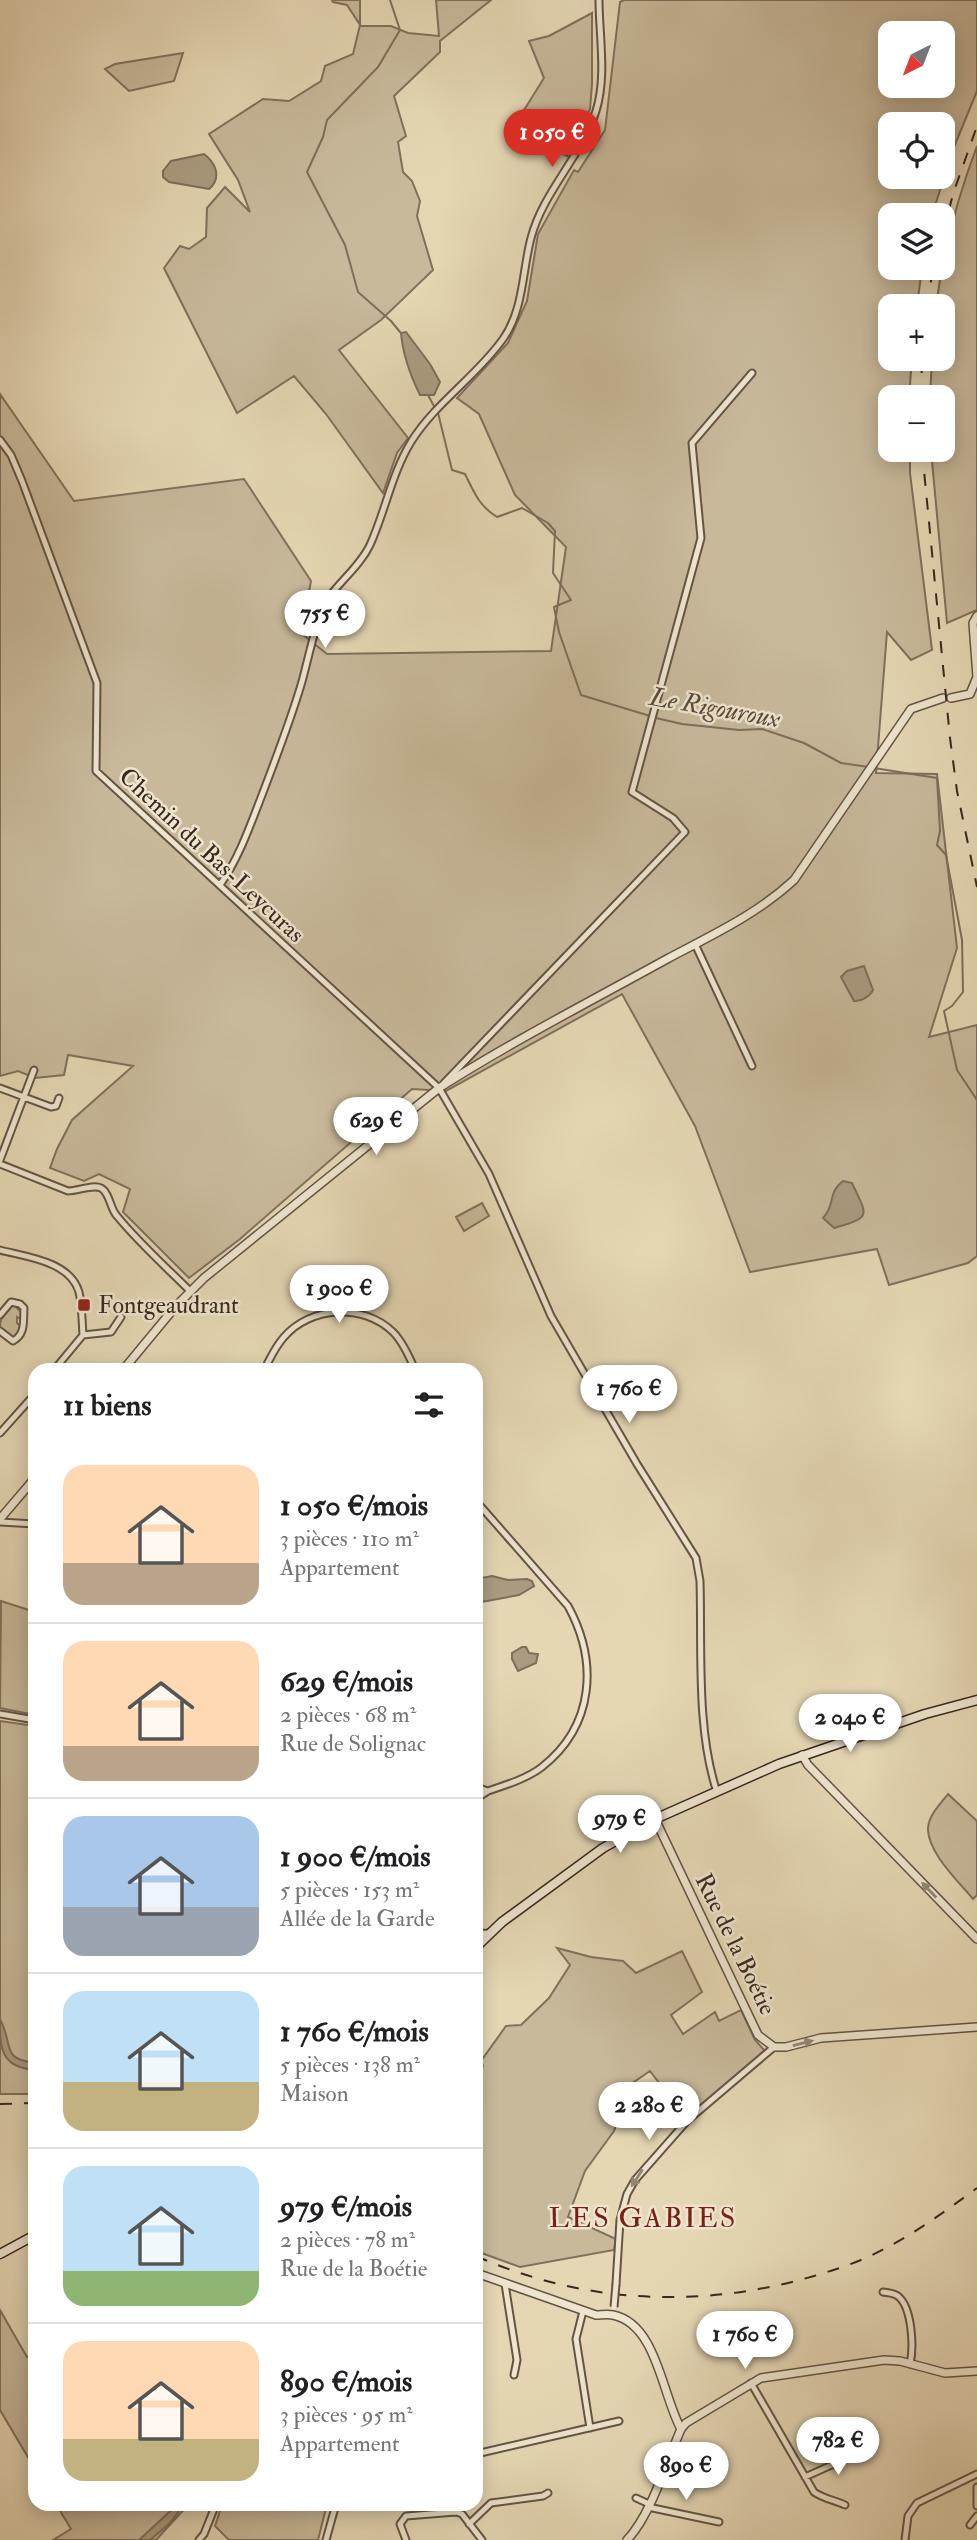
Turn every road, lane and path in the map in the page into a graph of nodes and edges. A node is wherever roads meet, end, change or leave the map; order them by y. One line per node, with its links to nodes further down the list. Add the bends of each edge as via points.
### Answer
1 (599, 0): 5 (street, via 596,110 531,237 512,324 485,362 412,439 370,546 324,605 266,785)
2 (752, 373): 10 (street, via 692,443 701,538 632,792 673,818 685,832)
3 (0, 440): 5 (street, Chemin du Bas-Leycuras, via 22,481 97,683 96,771)
4 (977, 616): 6 (street, via 973,623 976,677 970,694 911,709 794,880 748,917)
5 (220, 885): 10 (street, Chemin du Bas-Leycuras)
6 (695, 944): 7 (street); 10 (street)
7 (752, 1066)
8 (34, 1070): 11 (street)
9 (0, 1088): 11 (street)
10 (439, 1088): 15 (street); 36 (street, Chemin du Bas-Leycuras, via 489,1174 551,1316 696,1558 701,1581 704,1736)
11 (24, 1097): 12 (street, via 51,1107); 13 (street)
12 (60, 1098)
13 (0, 1162): 15 (street, via 68,1191 96,1187 104,1191 115,1215)
14 (0, 1250): 19 (street, via 58,1267 70,1276 79,1292)
15 (190, 1292): 21 (street)
16 (0, 1315): 18 (street, via 11,1302 24,1308 23,1331 16,1340)
17 (121, 1317): 19 (street, via 111,1332)
18 (0, 1331)
19 (83, 1335): 20 (street)
20 (60, 1363)
21 (129, 1363)
22 (268, 1363): 23 (street, via 297,1325 318,1315 341,1312 369,1317 393,1332)
23 (411, 1363)
24 (28, 1402): 25 (street)
25 (0, 1433)
26 (28, 1487): 28 (street)
27 (483, 1509): 35 (street, via 568,1606 587,1656 586,1700 566,1741 541,1768)
28 (0, 1520): 29 (street)
29 (28, 1523)
30 (977, 1700): 33 (main road)
31 (0, 1714): 32 (street)
32 (28, 1719)
33 (802, 1755): 36 (main road); 42 (street, one-way to 33)
34 (483, 1789): 35 (street)
35 (488, 1791): 37 (street)
36 (717, 1792): 38 (main road)
37 (483, 1794)
38 (655, 1819): 40 (main road, via 603,1847); 44 (street, Rue de la Boétie, via 758,2035)
39 (483, 1933): 40 (street)
40 (488, 1933): 41 (main road)
41 (483, 1938)
42 (977, 1939)
43 (977, 2027): 44 (street, Rue de la Boétie, one-way to 43, via 821,2038)
44 (774, 2047): 51 (street, one-way to 51, bridge, via 687,2121 635,2180 620,2220)
45 (28, 2239): 46 (main road)
46 (0, 2254)
47 (483, 2275): 48 (street)
48 (505, 2284): 50 (street); 54 (street, via 517,2360)
49 (883, 2292): 52 (street, via 902,2299 914,2340)
50 (583, 2311): 51 (street, via 596,2315); 57 (street, via 576,2339)
51 (613, 2311): 58 (street, via 648,2343)
52 (910, 2364): 53 (street, via 944,2373); 55 (street, via 884,2360 778,2374)
53 (977, 2371)
54 (514, 2375)
55 (751, 2383): 58 (street); 62 (street)
56 (619, 2421): 57 (street)
57 (590, 2428): 60 (street)
58 (681, 2428): 66 (street)
59 (851, 2451): 62 (street, via 845,2459)
60 (483, 2452)
61 (974, 2476): 63 (street); 82 (street, via 917,2503 908,2516)
62 (805, 2477): 67 (street, via 822,2498)
63 (977, 2487): 68 (street)
64 (548, 2493): 71 (street, via 491,2503)
65 (636, 2498): 66 (street)
66 (648, 2505): 74 (street); 81 (street)
67 (845, 2505)
68 (977, 2506)
69 (213, 2511): 77 (street)
70 (334, 2511): 78 (street)
71 (483, 2511)
72 (483, 2511): 75 (street)
73 (977, 2516): 76 (street)
74 (719, 2522)
75 (469, 2524): 79 (street, via 456,2512 405,2516 400,2524); 80 (street)
76 (970, 2525)
77 (199, 2540)
78 (326, 2540)
79 (406, 2540)
80 (482, 2540)
81 (627, 2540)
82 (905, 2540)

